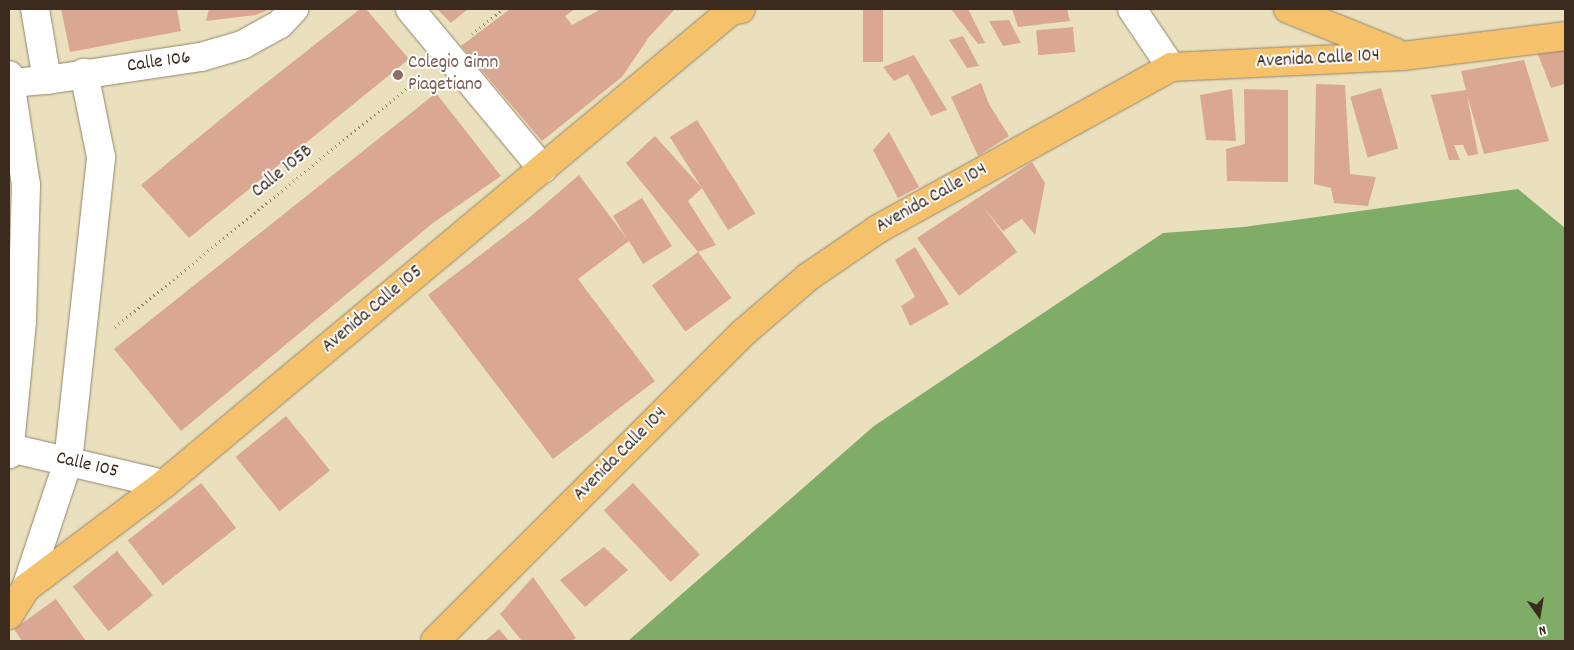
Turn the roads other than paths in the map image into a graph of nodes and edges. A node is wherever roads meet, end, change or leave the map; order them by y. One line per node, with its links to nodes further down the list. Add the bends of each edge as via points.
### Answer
1 (35, 9): 12 (street)
2 (294, 9): 10 (street, Calle 106, via 280,24 242,45 201,57)
3 (410, 9): 13 (street)
4 (1132, 9): 9 (street)
5 (1288, 9): 8 (main road)
6 (734, 10): 13 (main road, Avenida Calle 105)
7 (1565, 36): 8 (main road, Avenida Calle 104)
8 (1403, 56): 9 (main road, Avenida Calle 104)
9 (1171, 67): 19 (main road, Avenida Calle 104, via 878,229 808,277 743,333)
10 (84, 73): 12 (street, Calle 106); 15 (street, via 102,157)
11 (10, 79): 12 (street, Calle 106); 14 (street, via 26,185 22,322)
12 (47, 80)
13 (543, 169): 16 (main road, Avenida Calle 105)
14 (9, 451): 15 (street, Calle 105)
15 (68, 462): 16 (street, Calle 105); 17 (street)
16 (164, 484): 17 (main road, Avenida Calle 105)
17 (26, 588): 18 (main road, Avenida Calle 105)
18 (9, 615)
19 (435, 641)

